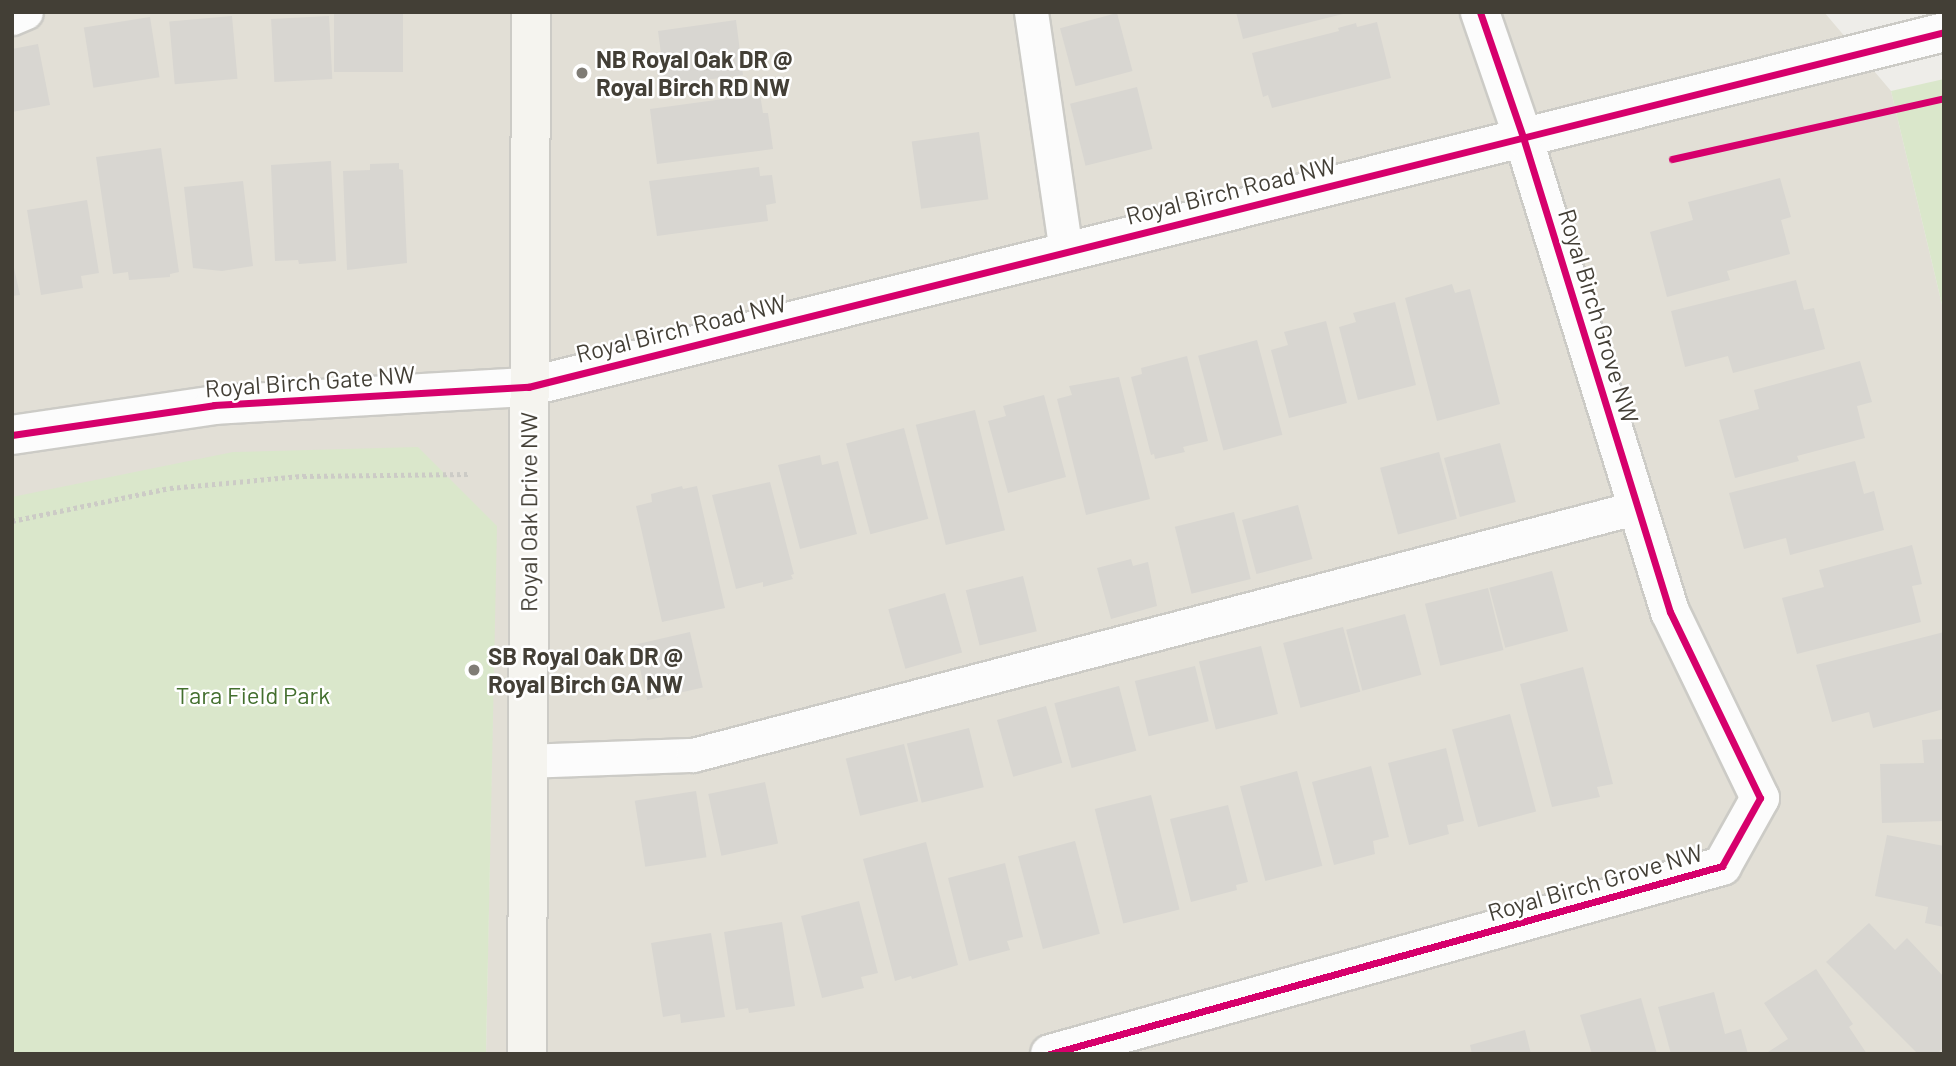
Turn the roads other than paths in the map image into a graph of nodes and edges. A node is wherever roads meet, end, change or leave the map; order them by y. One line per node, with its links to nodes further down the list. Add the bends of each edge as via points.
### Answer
1 (26, 12): 5 (lane)
2 (531, 12): 9 (street, Royal Oak Drive NW)
3 (1031, 12): 8 (lane)
4 (1480, 12): 7 (street, Royal Birch Grove NW)
5 (12, 18)
6 (1944, 32): 7 (street, Royal Birch Road NW)
7 (1522, 137): 8 (street, Royal Birch Road NW); 11 (street, Royal Birch Grove NW)
8 (1066, 251): 9 (street, Royal Birch Road NW)
9 (528, 387): 10 (street, Royal Birch Gate NW, via 214,405); 12 (street, Royal Oak Drive NW)
10 (12, 435)
11 (1638, 507): 12 (lane, via 693,755); 14 (street, Royal Birch Grove NW, via 1670,612 1760,798 1721,866)
12 (527, 761): 13 (street, Royal Oak Drive NW)
13 (527, 1054)
14 (1050, 1054)

